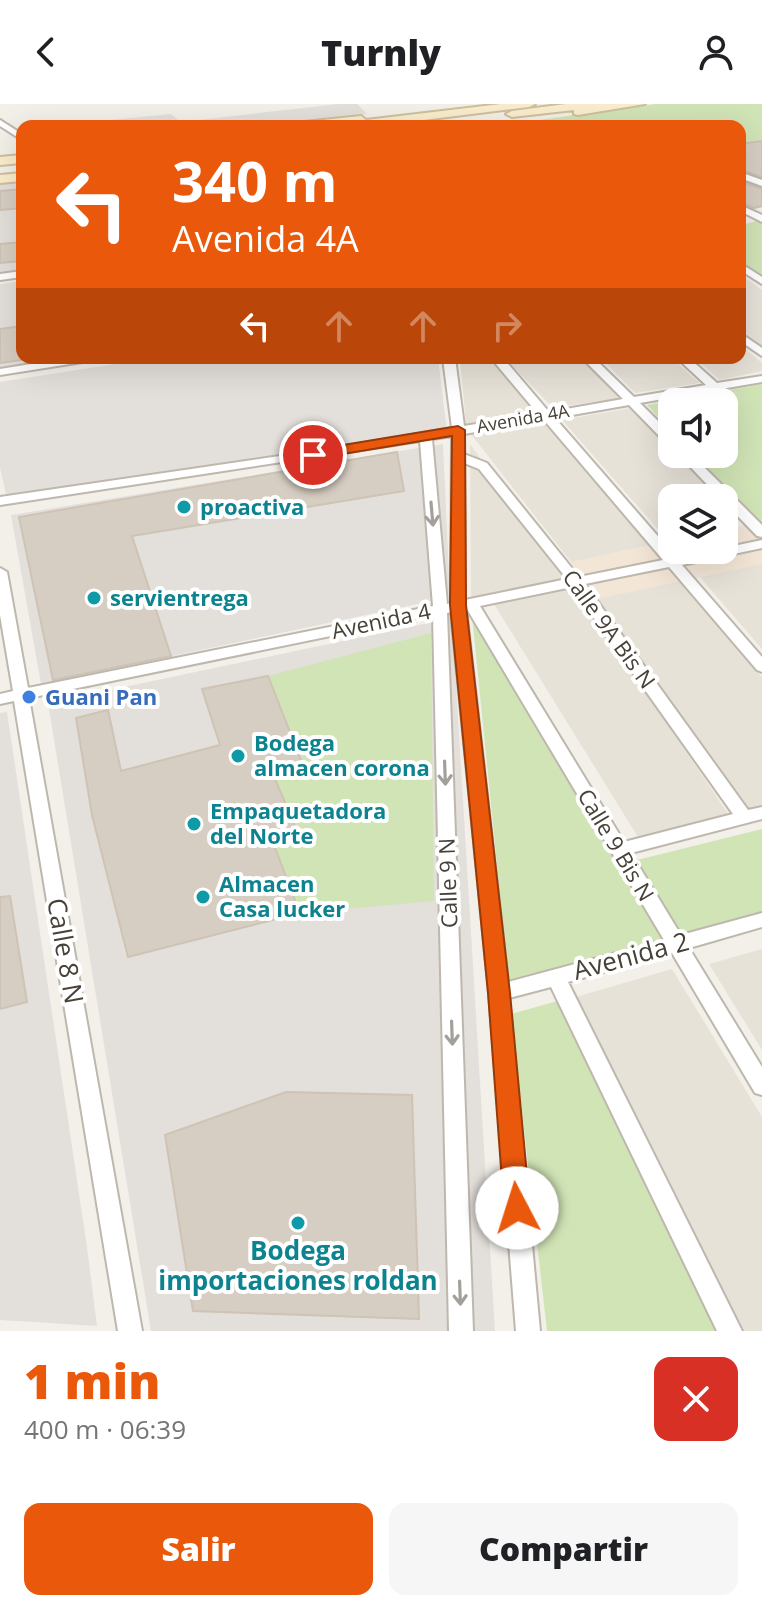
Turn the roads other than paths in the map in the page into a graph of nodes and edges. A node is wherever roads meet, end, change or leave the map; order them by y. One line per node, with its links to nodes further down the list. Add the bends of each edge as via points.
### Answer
1 (481, 104): 5 (main road)
2 (594, 104): 4 (main road)
3 (639, 104): 4 (main road)
4 (524, 112): 5 (main road); 8 (main road)
5 (423, 118): 6 (main road); 7 (main road)
6 (393, 120)
7 (449, 120)
8 (498, 120)
9 (16, 173): 10 (main road)
10 (0, 179)
11 (746, 341): 12 (street)
12 (762, 353)
13 (51, 364): 18 (street)
14 (450, 364): 24 (street, Calle 9 N)
15 (502, 364): 22 (street)
16 (594, 364): 21 (street)
17 (690, 364): 20 (street)
18 (0, 372)
19 (762, 379): 20 (street, Avenida 4A)
20 (715, 387): 21 (street, Avenida 4A)
21 (631, 401): 22 (street, Avenida 4A); 23 (street)
22 (547, 415): 24 (street, Avenida 4A); 31 (street)
23 (658, 428)
24 (458, 430): 25 (street, Avenida 4A); 26 (street, Calle 9 N)
25 (426, 436): 28 (street, Avenida 4A); 37 (street, Calle 9 N, one-way to 37)
26 (459, 456): 36 (street, Calle 9A Bis N, via 483,466); 37 (street, Calle 9 N)
27 (698, 468): 29 (street)
28 (0, 501)
29 (762, 533)
30 (762, 544): 32 (street, Avenida 4)
31 (658, 545)
32 (738, 549)
33 (658, 564): 36 (street, Avenida 4)
34 (675, 564): 38 (street)
35 (0, 572): 39 (street, Calle 8 N)
36 (576, 582): 37 (street, Avenida 4); 41 (street, Calle 9A Bis N)
37 (456, 606): 39 (street, Avenida 4); 42 (street, Calle 9 Bis N); 46 (street, Calle 9 N); 49 (street, Calle 9 N, one-way to 49)
38 (762, 667)
39 (20, 695): 40 (street, Avenida 4); 48 (street, Calle 8 N)
40 (0, 699)
41 (753, 815): 42 (street)
42 (619, 850): 44 (street, Calle 9 Bis N)
43 (762, 920): 44 (street, Avenida 2)
44 (675, 944): 45 (street, Avenida 2); 47 (street, Calle 9 Bis N)
45 (556, 977): 46 (street, Avenida 2); 51 (street)
46 (499, 993): 50 (street, Calle 9 N)
47 (762, 1086)
48 (130, 1331)
49 (461, 1331)
50 (528, 1331)
51 (730, 1331)

